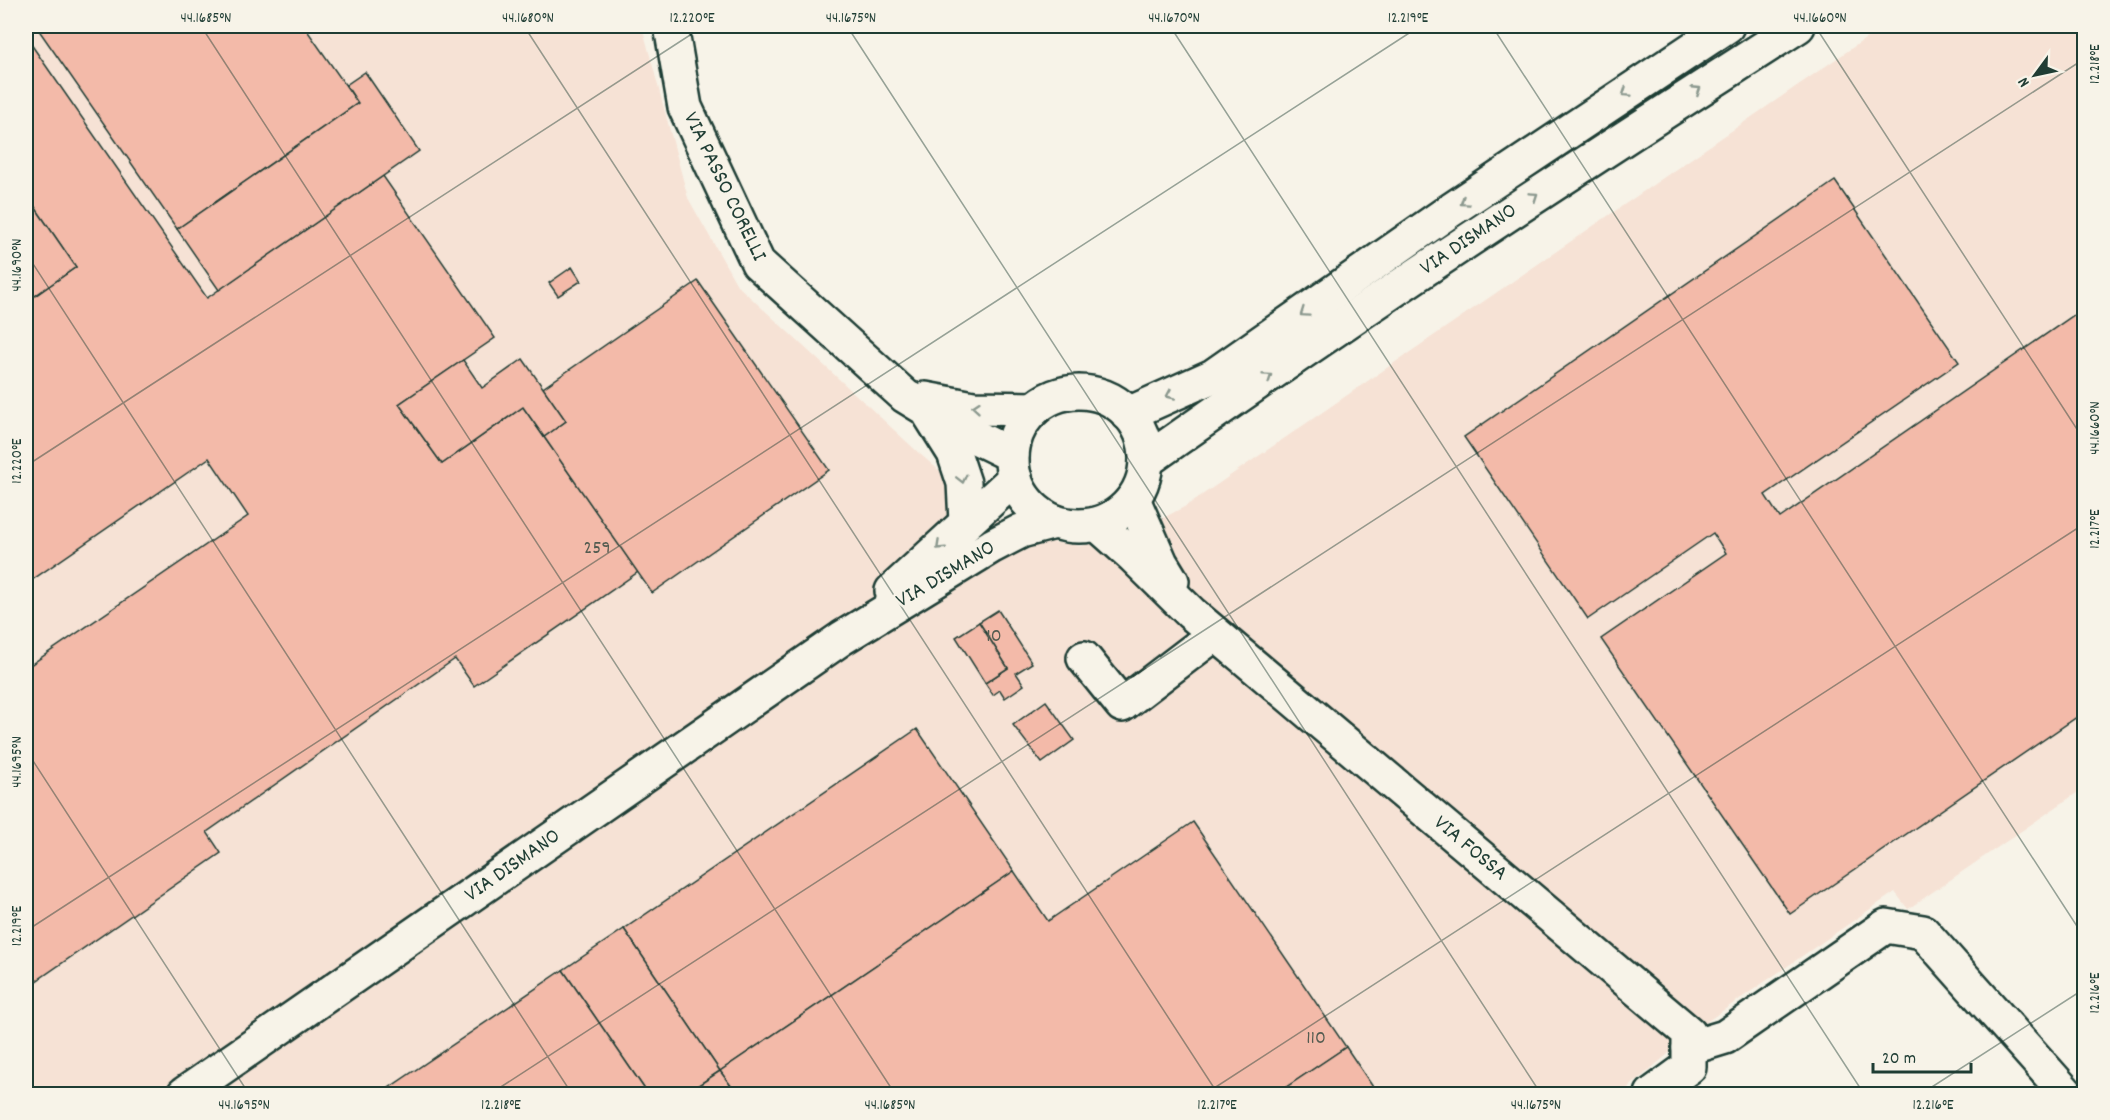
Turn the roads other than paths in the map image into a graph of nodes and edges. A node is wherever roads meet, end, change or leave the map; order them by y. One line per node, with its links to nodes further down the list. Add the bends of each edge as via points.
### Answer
1 (671, 26): 4 (main road, VIA PASSO CORELLI, via 685,107 758,264)
2 (1727, 26): 6 (main road, VIA DISMANO, one-way to 6, via 1448,212 1213,376)
3 (1798, 26): 7 (main road, VIA DISMANO, one-way to 3, via 1538,193)
4 (915, 402): 5 (main road, one-way to 4); 8 (main road, VIA PASSO CORELLI); 10 (main road, one-way to 10, via 954,453 964,483)
5 (1034, 409): 6 (main road, via 1052,398 1092,394 1112,401); 8 (main road, via 1016,438)
6 (1128, 414): 7 (main road, via 1138,428)
7 (1146, 461): 9 (main road, via 1143,481)
8 (1013, 467): 10 (main road, VIA DISMANO); 11 (main road, via 1023,497 1037,512)
9 (1133, 499): 12 (main road, via 1117,514); 13 (main road, VIA FOSSA, via 1161,563)
10 (966, 522): 14 (main road, VIA DISMANO, one-way to 14)
11 (1055, 522): 12 (main road); 14 (main road, VIA DISMANO, via 1021,531 992,546)
12 (1097, 524): 13 (main road, VIA FOSSA)
13 (1203, 623): 15 (main road, via 1122,705); 16 (main road, VIA FOSSA, via 1689,1033)
14 (842, 638): 17 (main road, VIA DISMANO)
15 (1084, 658)
16 (1689, 1048): 18 (main road, via 1689,1067); 19 (main road, via 1725,1037 1886,926 1923,932)
17 (184, 1095)
18 (1652, 1095)
19 (2067, 1095)

